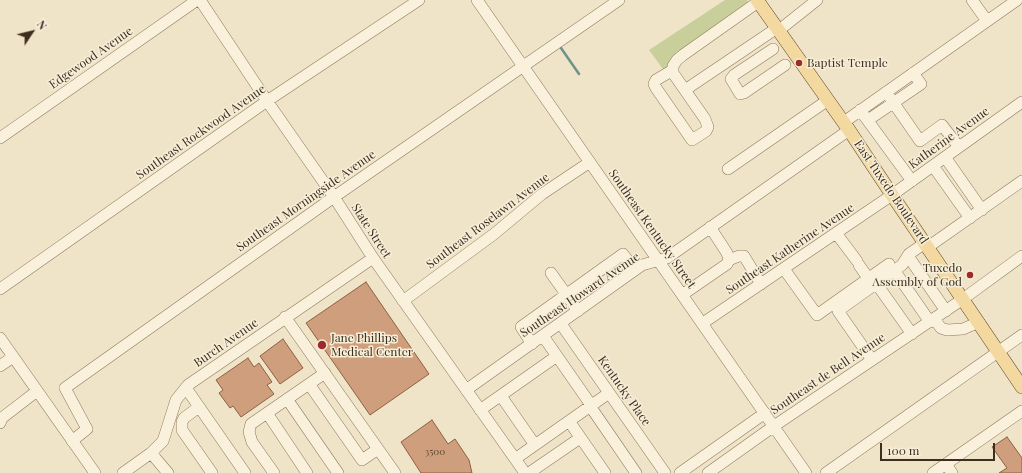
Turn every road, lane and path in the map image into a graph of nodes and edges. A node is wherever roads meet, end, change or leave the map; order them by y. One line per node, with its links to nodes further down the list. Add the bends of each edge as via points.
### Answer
1 (198, 0): 21 (street, State Street); 27 (street, Edgewood Avenue)
2 (419, 0): 21 (street, Southeast Rockwood Avenue)
3 (477, 0): 15 (street, Southeast Kentucky Street)
4 (619, 0): 15 (street, Southeast Morningside Avenue)
5 (817, 0): 10 (street)
6 (972, 0): 9 (street)
7 (1017, 0): 9 (street, Southeast Howard Avenue)
8 (758, 1): 10 (main road, East Tuxedo Boulevard); 16 (street, via 680,58 673,66)
9 (987, 21): 17 (street, Southeast Howard Avenue)
10 (778, 30): 11 (street); 13 (main road, East Tuxedo Boulevard)
11 (765, 36): 12 (street); 18 (street)
12 (773, 49): 14 (street); 14 (street, via 731,79 740,94)
13 (797, 57): 14 (street); 20 (main road, East Tuxedo Boulevard)
14 (785, 65)
15 (524, 67): 30 (street, Southeast Kentucky Street); 36 (street, Southeast Morningside Avenue)
16 (673, 70): 18 (street); 18 (street, via 656,80 654,84 692,140 706,131 708,126)
17 (913, 73): 19 (street, Southeast Howard Avenue); 23 (street, via 921,84)
18 (685, 90)
19 (886, 92): 23 (street); 24 (street, Southeast Howard Avenue)
20 (828, 100): 26 (main road, East Tuxedo Boulevard); 32 (street)
21 (267, 101): 36 (street, State Street); 53 (street, Southeast Rockwood Avenue)
22 (1022, 102): 28 (street, Katherine Avenue)
23 (893, 103): 25 (street); 28 (street, via 920,141 942,126)
24 (860, 110): 25 (street); 26 (street, Southeast Howard Avenue)
25 (868, 120): 33 (street)
26 (847, 126): 35 (main road, East Tuxedo Boulevard); 39 (street, Southeast Howard Avenue)
27 (0, 138)
28 (960, 147): 29 (street, Katherine Avenue)
29 (945, 157): 31 (street, Katherine Avenue); 37 (street)
30 (590, 162): 46 (street, Southeast Kentucky Street); 57 (street, Southeast Roselawn Avenue, via 542,194 494,234)
31 (933, 166): 33 (street, Katherine Avenue); 38 (street)
32 (728, 169)
33 (912, 181): 35 (street, Katherine Avenue)
34 (1022, 181): 37 (street)
35 (892, 196): 40 (street, Southeast Katherine Avenue); 41 (main road, East Tuxedo Boulevard)
36 (334, 197): 44 (street, State Street); 94 (street, Southeast Morningside Avenue, via 65,388 87,429)
37 (982, 210): 38 (street)
38 (970, 218): 41 (street)
39 (710, 227): 45 (street); 46 (street, Southeast Howard Avenue, via 667,258)
40 (836, 233): 48 (street, Southeast Katherine Avenue); 51 (street)
41 (927, 245): 42 (street); 56 (main road, East Tuxedo Boulevard)
42 (909, 255): 47 (street); 59 (street)
43 (1022, 256): 56 (street, Southeast de Bell Avenue)
44 (373, 258): 57 (street, State Street); 60 (street, Burch Avenue)
45 (729, 260): 52 (street, via 744,256); 55 (street, via 727,264)
46 (658, 261): 49 (street, Southeast Howard Avenue, via 642,265); 55 (street, Southeast Kentucky Street)
47 (892, 265): 51 (street); 61 (street)
48 (784, 268): 51 (street, via 817,315); 52 (street, Southeast Katherine Avenue)
49 (635, 270): 54 (street, via 623,254); 58 (street, Southeast Howard Avenue)
50 (551, 273): 54 (street)
51 (872, 280): 65 (street); 73 (street, via 838,311)
52 (761, 284): 63 (street, Southeast Katherine Avenue)
53 (0, 289)
54 (566, 295): 58 (street); 69 (street, via 521,327)
55 (682, 295): 63 (street, Southeast Kentucky Street)
56 (963, 299): 59 (street, Southeast de Bell Avenue); 62 (main road, East Tuxedo Boulevard)
57 (403, 301): 79 (street, State Street)
58 (578, 311): 64 (street, Southeast Howard Avenue)
59 (946, 311): 61 (street, Southeast de Bell Avenue)
60 (285, 317): 75 (street); 78 (street, Burch Avenue)
61 (932, 320): 62 (street, via 947,330 963,329); 65 (street, Southeast de Bell Avenue)
62 (978, 322): 70 (main road, East Tuxedo Boulevard)
63 (703, 323): 89 (street, Southeast Kentucky Street)
64 (561, 324): 67 (street, Southeast Howard Avenue); 81 (street, Kentucky Place)
65 (912, 334): 73 (street, Southeast de Bell Avenue)
66 (1022, 335): 70 (street)
67 (543, 336): 69 (street, Southeast Howard Avenue); 71 (street)
68 (1, 342): 72 (street)
69 (532, 344): 79 (street, Southeast Howard Avenue)
70 (999, 352): 77 (main road, East Tuxedo Boulevard); 117 (street)
71 (556, 356): 82 (street); 85 (street)
72 (13, 357): 74 (street); 80 (street)
73 (872, 360): 92 (street, Southeast de Bell Avenue)
74 (0, 366)
75 (325, 373): 76 (street); 96 (street)
76 (309, 384): 83 (street); 96 (street, via 362,460)
77 (1022, 386)
78 (186, 388): 84 (street); 97 (street, Burch Avenue, via 176,400 163,441)
79 (466, 390): 86 (street, State Street)
80 (37, 391): 90 (street); 94 (street)
81 (609, 392): 85 (street); 113 (street, Kentucky Place)
82 (501, 396): 86 (street); 95 (street)
83 (285, 401): 88 (street); 107 (street)
84 (199, 406): 103 (street, via 184,418 182,430); 104 (street)
85 (590, 406): 91 (street); 112 (street)
86 (480, 410): 98 (street, State Street)
87 (1022, 411): 99 (street)
88 (267, 413): 105 (street, via 251,424 249,432 252,442); 106 (street)
89 (765, 414): 92 (street, Southeast Kentucky Street); 114 (street)
90 (0, 420)
91 (569, 421): 93 (street); 95 (street)
92 (774, 426): 115 (street, Southeast de Bell Avenue); 116 (street, Southeast Kentucky Street)
93 (580, 438): 110 (street); 111 (street)
94 (72, 441): 100 (street)
95 (536, 445): 98 (street)
96 (378, 449): 108 (street)
97 (151, 453): 101 (street, Burch Avenue); 102 (street)
98 (515, 460): 109 (street, State Street)
99 (949, 469): 118 (street)
100 (95, 473)
101 (123, 473)
102 (168, 473)
103 (212, 473)
104 (244, 473)
105 (274, 473)
106 (307, 473)
107 (338, 473)
108 (395, 473)
109 (525, 473)
110 (529, 473)
111 (605, 473)
112 (636, 473)
113 (665, 473)
114 (680, 473)
115 (708, 473)
116 (806, 473)
117 (826, 473)
118 (933, 473)

